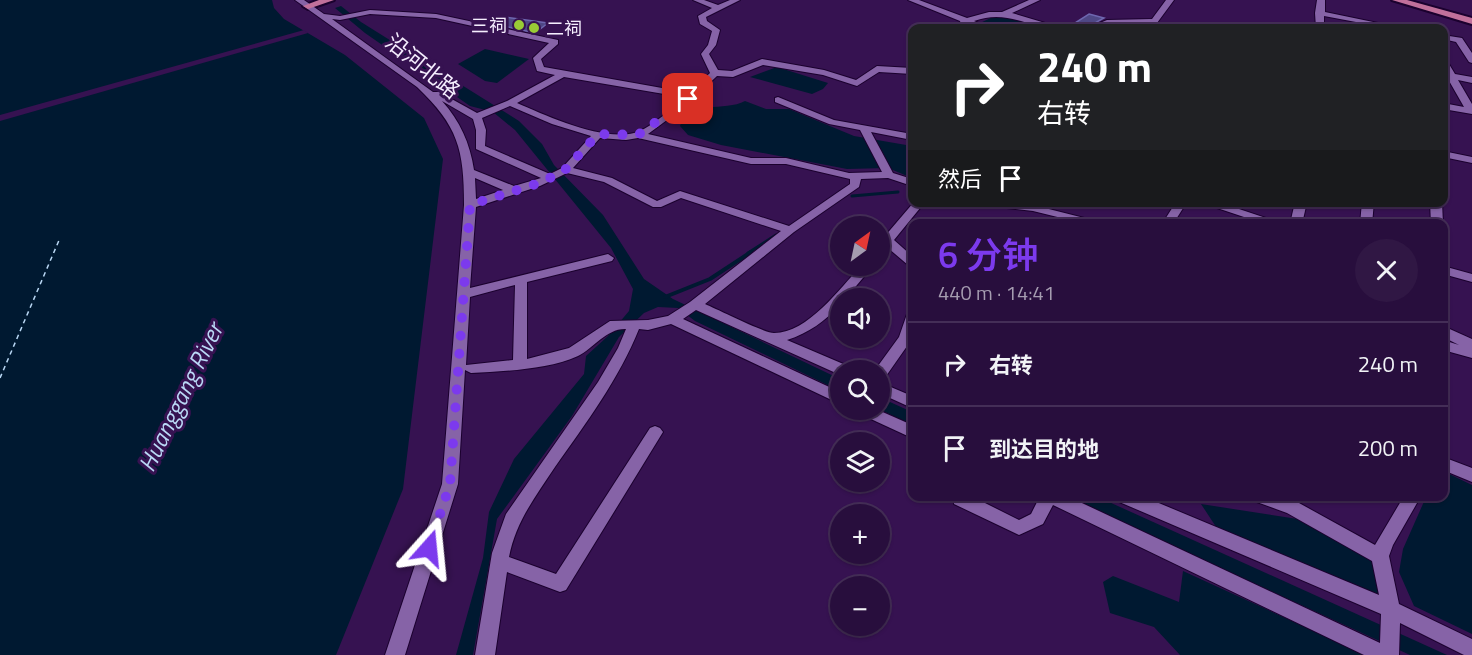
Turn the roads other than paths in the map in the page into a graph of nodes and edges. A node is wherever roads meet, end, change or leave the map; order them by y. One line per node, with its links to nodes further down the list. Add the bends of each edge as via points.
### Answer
1 (329, 0): 10 (main road)
2 (697, 0): 11 (street)
3 (736, 0): 11 (street)
4 (912, 0): 16 (street)
5 (1036, 0): 12 (street)
6 (1170, 0): 19 (street, via 1154,21)
7 (1321, 0): 13 (street)
8 (1397, 0): 15 (main road)
9 (1411, 0): 15 (main road)
10 (303, 3): 14 (street, 沿河北路)
11 (718, 9): 25 (street, via 702,16 703,22 716,30 705,54)
12 (1005, 13): 16 (street, via 984,13); 18 (street)
13 (1319, 13): 20 (street); 21 (street)
14 (322, 15): 26 (street, via 345,18 370,12 436,16 555,42 537,58 537,63 540,69); 29 (street, 沿河北路)
15 (1472, 19)
16 (964, 22): 17 (street)
17 (971, 24)
18 (1044, 24)
19 (1102, 24)
20 (1320, 24)
21 (1377, 24)
22 (1448, 38): 23 (street, via 1459,40)
23 (1457, 59): 27 (street)
24 (908, 71): 25 (street, via 877,69 857,83 762,62 733,74)
25 (715, 73): 32 (street)
26 (563, 74): 31 (street); 32 (street, via 676,93 668,104)
27 (1448, 76): 28 (street); 34 (street)
28 (1472, 80)
29 (420, 85): 35 (street); 42 (street, 沿河北路, via 446,109 463,136)
30 (778, 100): 36 (street, via 832,122)
31 (510, 103): 35 (street); 37 (street, via 544,119)
32 (679, 106): 38 (street)
33 (1448, 107): 34 (street)
34 (1472, 111)
35 (477, 117): 43 (street, via 480,147)
36 (865, 130): 39 (street); 44 (street)
37 (598, 134): 38 (street); 43 (street)
38 (638, 135): 45 (street, via 751,161 786,161)
39 (908, 135)
40 (1448, 155): 41 (street)
41 (1472, 160)
42 (470, 172): 47 (street); 48 (street, 沿河北路)
43 (558, 174): 47 (street); 54 (street, via 608,180 657,205 680,194)
44 (889, 175): 45 (street); 46 (street)
45 (856, 176): 54 (street, via 855,185)
46 (908, 182)
47 (513, 190): 48 (street)
48 (470, 205): 63 (street, 沿河北路)
49 (916, 207): 55 (street)
50 (1024, 207): 52 (street)
51 (1221, 207): 53 (street)
52 (1081, 219)
53 (1262, 219)
54 (790, 230): 64 (street)
55 (890, 239)
56 (890, 243): 58 (street)
57 (608, 258): 62 (street)
58 (908, 258)
59 (1448, 271): 61 (street)
60 (858, 276): 69 (street, via 811,326)
61 (1472, 278)
62 (521, 280): 63 (street); 75 (street)
63 (464, 294): 95 (street, 沿河北路, via 450,484)
64 (695, 305): 65 (street); 69 (street)
65 (672, 319): 66 (street); 78 (street)
66 (634, 326): 75 (street, via 615,324 573,352); 92 (street, via 603,386 514,514)
67 (908, 331): 73 (street)
68 (1448, 333): 70 (street)
69 (771, 338): 74 (street)
70 (1472, 345)
71 (1448, 346): 72 (street)
72 (1472, 353)
73 (890, 360)
74 (830, 364)
75 (519, 366): 76 (street)
76 (471, 368)
77 (890, 392): 79 (street)
78 (830, 393)
79 (908, 400)
80 (886, 420): 81 (street)
81 (908, 430)
82 (655, 432): 92 (street, via 560,584)
83 (1448, 465): 84 (street)
84 (1472, 475)
85 (964, 501): 86 (street, via 1018,528 1037,519)
86 (1046, 501)
87 (1060, 501): 97 (street)
88 (1135, 501): 93 (street)
89 (1274, 501): 91 (street)
90 (1410, 501): 91 (street)
91 (1380, 556): 93 (street)
92 (500, 561): 96 (street)
93 (1390, 609): 94 (street); 97 (street)
94 (1472, 649)
95 (394, 655)
96 (485, 655)
97 (1387, 655)

